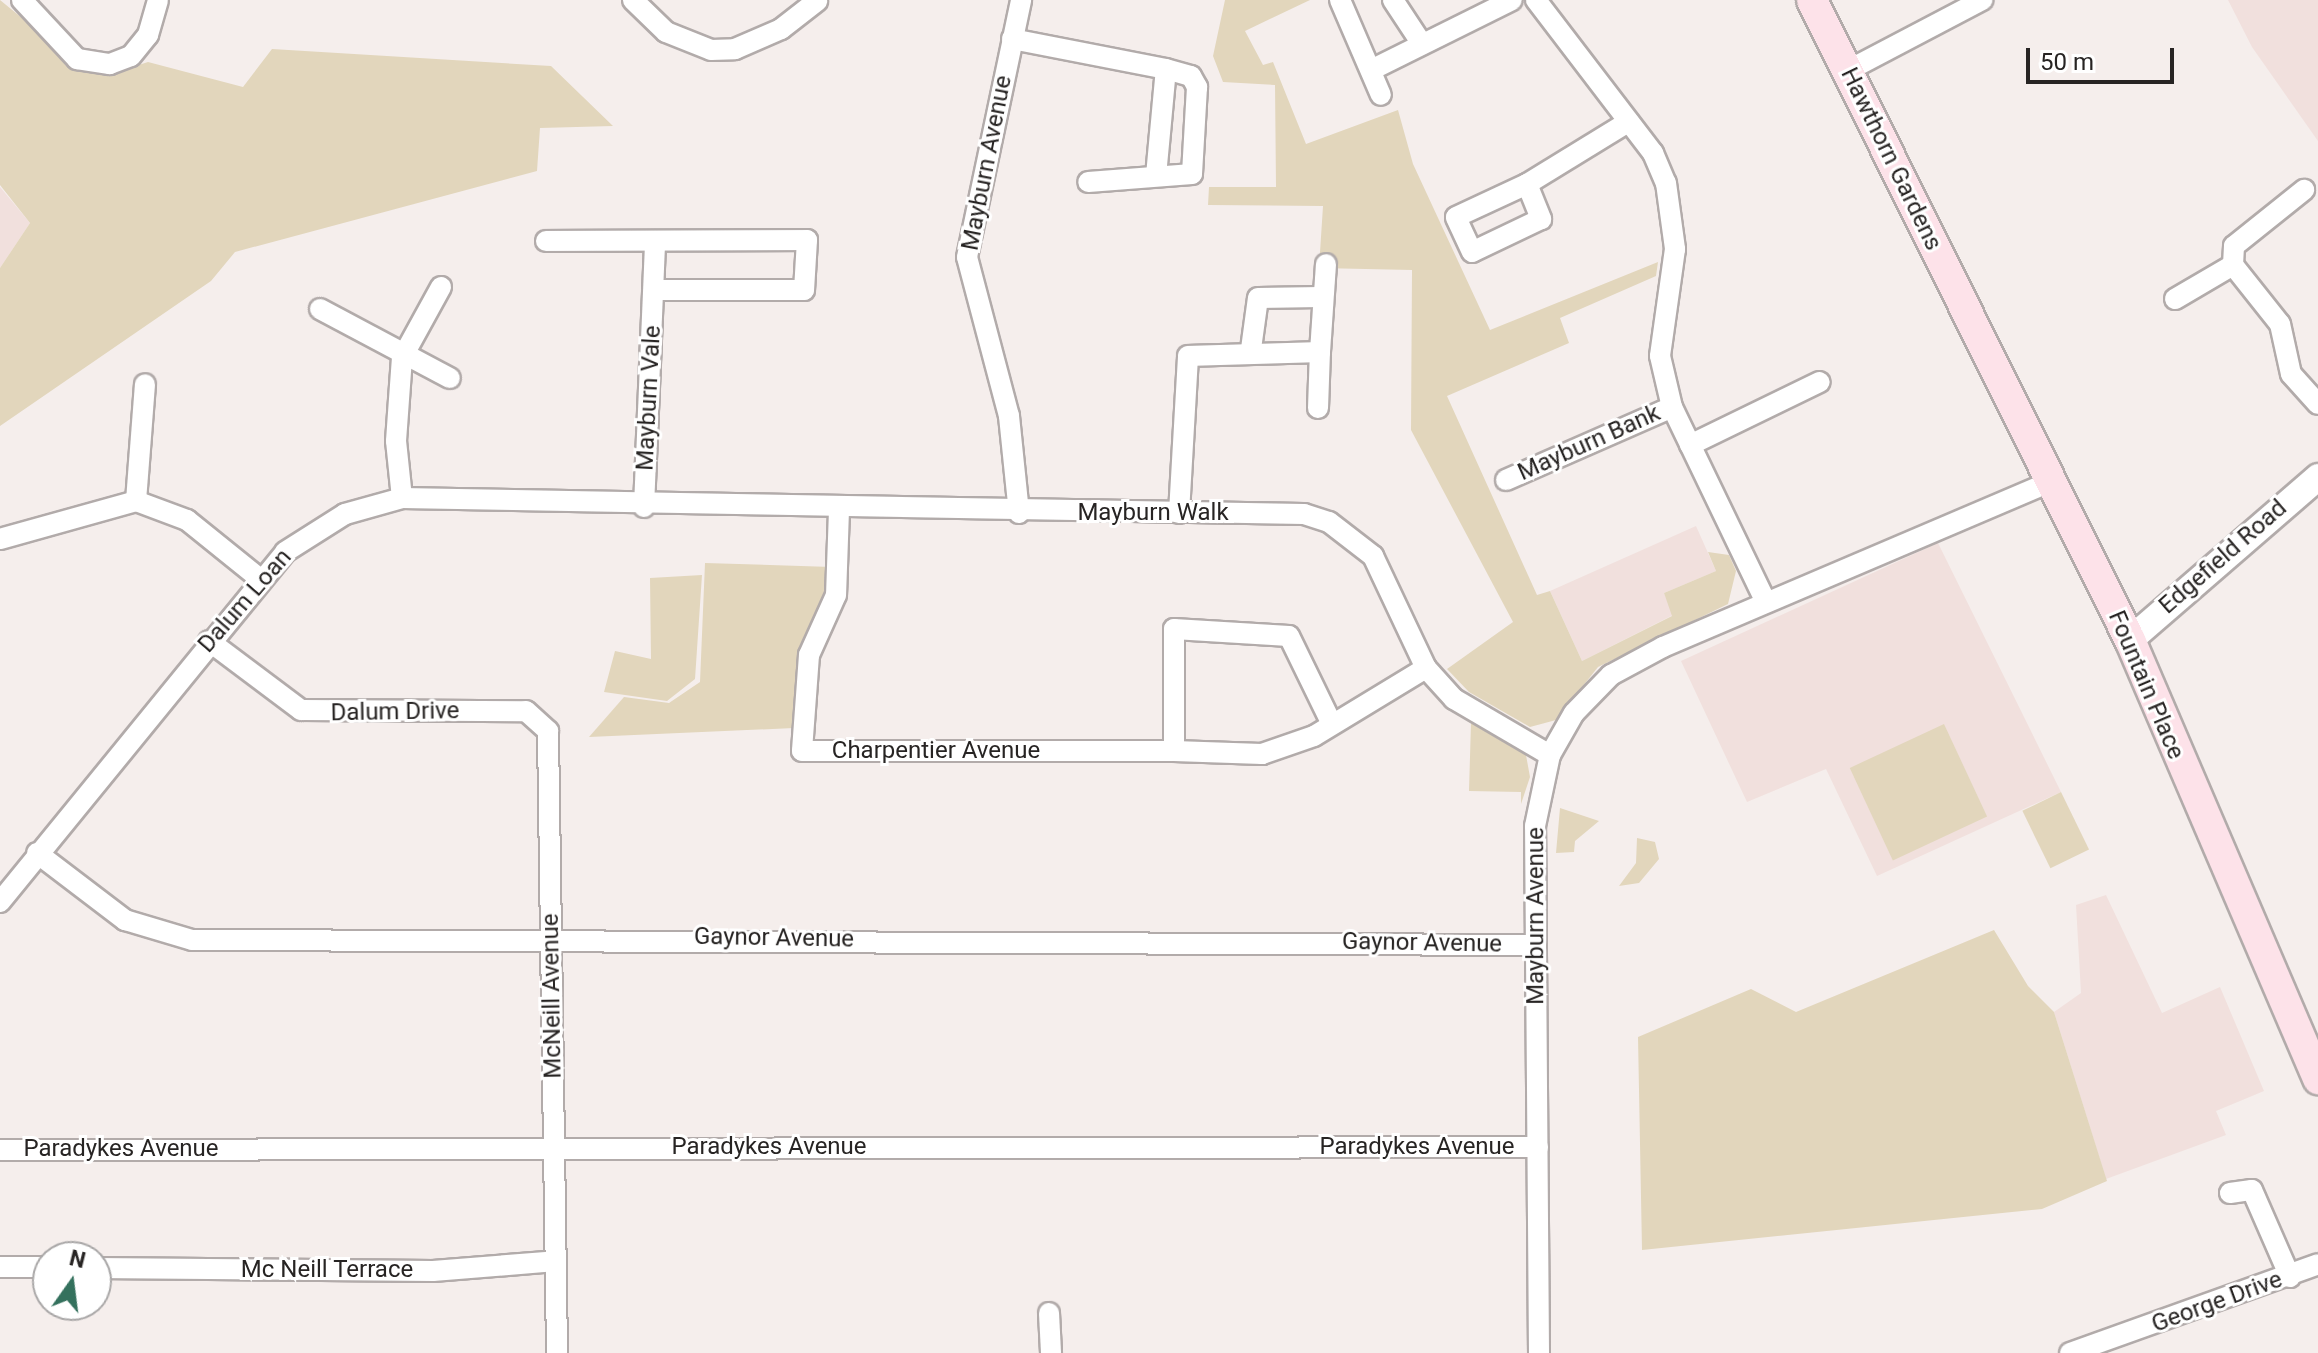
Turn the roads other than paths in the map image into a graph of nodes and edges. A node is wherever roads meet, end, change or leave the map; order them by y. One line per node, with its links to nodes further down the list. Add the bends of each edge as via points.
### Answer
1 (22, 0): 2 (street, via 77,59 110,64 131,56 148,35)
2 (158, 0)
3 (633, 0): 11 (street, via 666,32 711,50 787,37)
4 (1021, 0): 12 (street, Mayburn Avenue)
5 (1340, 0): 15 (street)
6 (1393, 0): 13 (street)
7 (1512, 0): 13 (street)
8 (1536, 0): 18 (street)
9 (1812, 0): 16 (main road, Hawthorn Gardens)
10 (1982, 0): 16 (street)
11 (817, 1)
12 (1012, 39): 14 (street); 50 (street, Mayburn Avenue, via 967,257 1009,416)
13 (1422, 44): 15 (street)
14 (1166, 69): 19 (street); 19 (street, via 1191,76 1197,87 1192,174)
15 (1371, 70): 17 (street)
16 (1847, 71): 32 (main road, Hawthorn Gardens)
17 (1381, 95)
18 (1628, 122): 21 (street); 40 (street, via 1653,153 1674,216 1660,356)
19 (1156, 176): 20 (street)
20 (1088, 182)
21 (1527, 184)
22 (2304, 190): 26 (street, via 2234,246)
23 (546, 241): 24 (street, Mayburn Vale)
24 (655, 241): 28 (street, Mayburn Vale); 28 (street, Mayburn Vale, via 807,240 804,290)
25 (1326, 264): 29 (street)
26 (2233, 265): 30 (street); 39 (street, via 2280,324 2291,374)
27 (441, 287): 35 (street)
28 (655, 290): 48 (street, Mayburn Vale)
29 (1321, 297): 33 (street, via 1258,298); 34 (street)
30 (2175, 299)
31 (320, 309): 35 (street, via 375,334)
32 (1970, 318): 45 (main road, Fountain Place)
33 (1251, 349): 34 (street); 51 (street, via 1197,350 1183,367)
34 (1320, 352): 41 (street)
35 (402, 358): 36 (street); 46 (street, via 396,441)
36 (450, 378)
37 (1820, 382): 42 (street)
38 (145, 384): 47 (street)
39 (2318, 404)
40 (1672, 407): 42 (street); 44 (street, Mayburn Bank)
41 (1318, 408)
42 (1690, 445): 54 (street)
43 (2318, 477): 55 (street, Edgefield Road)
44 (1506, 480)
45 (2048, 483): 54 (street, Mayburn Avenue); 55 (main road, Fountain Place)
46 (402, 498): 48 (street, Dalum Loan); 53 (street, Dalum Loan, via 315,531)
47 (136, 501): 52 (street); 53 (street, via 187,520)
48 (644, 507): 49 (street, Mayburn Walk)
49 (839, 510): 50 (street, Mayburn Walk); 60 (street, Charpentier Avenue, via 836,595 809,655 802,751)
50 (1019, 513): 51 (street, Mayburn Walk)
51 (1179, 513): 57 (street, Mayburn Walk, via 1304,514 1355,538 1373,556)
52 (0, 539)
53 (260, 579): 56 (street, Dalum Loan)
54 (1766, 602): 61 (street, Mayburn Avenue, via 1611,675 1574,713)
55 (2130, 640): 66 (main road, Fountain Place)
56 (209, 641): 59 (street, Dalum Drive, via 301,710 526,711); 62 (street, Dalum Loan)
57 (1426, 668): 58 (street, Charpentier Avenue); 61 (street, Mayburn Walk, via 1454,699)
58 (1331, 722): 60 (street, Charpentier Avenue, via 1262,754); 60 (street, via 1289,636 1174,629)
59 (548, 731): 64 (street, McNeill Avenue)
60 (1174, 751)
61 (1550, 755): 65 (street, Mayburn Avenue, via 1535,826)
62 (37, 853): 63 (street, Dalum Loan); 64 (street, Gaynor Avenue, via 125,920 192,940)
63 (0, 902)
64 (552, 936): 65 (street, Gaynor Avenue); 67 (street, McNeill Avenue)
65 (1536, 945): 68 (street, Mayburn Avenue)
66 (2313, 1068)
67 (554, 1147): 68 (street, Paradykes Avenue); 69 (street, Paradykes Avenue); 71 (street, McNeill Avenue)
68 (1538, 1147): 80 (street, Mayburn Avenue)
69 (0, 1150)
70 (2230, 1193): 76 (street, via 2252,1190)
71 (556, 1261): 75 (street, Mc Neill Terrace, via 433,1271); 78 (street)
72 (2318, 1264): 76 (street, George Drive)
73 (0, 1267): 74 (street)
74 (32, 1267)
75 (112, 1268)
76 (2290, 1277): 81 (street, George Drive)
77 (1049, 1313): 79 (street)
78 (557, 1353)
79 (1051, 1353)
80 (1539, 1353)
81 (2070, 1353)

